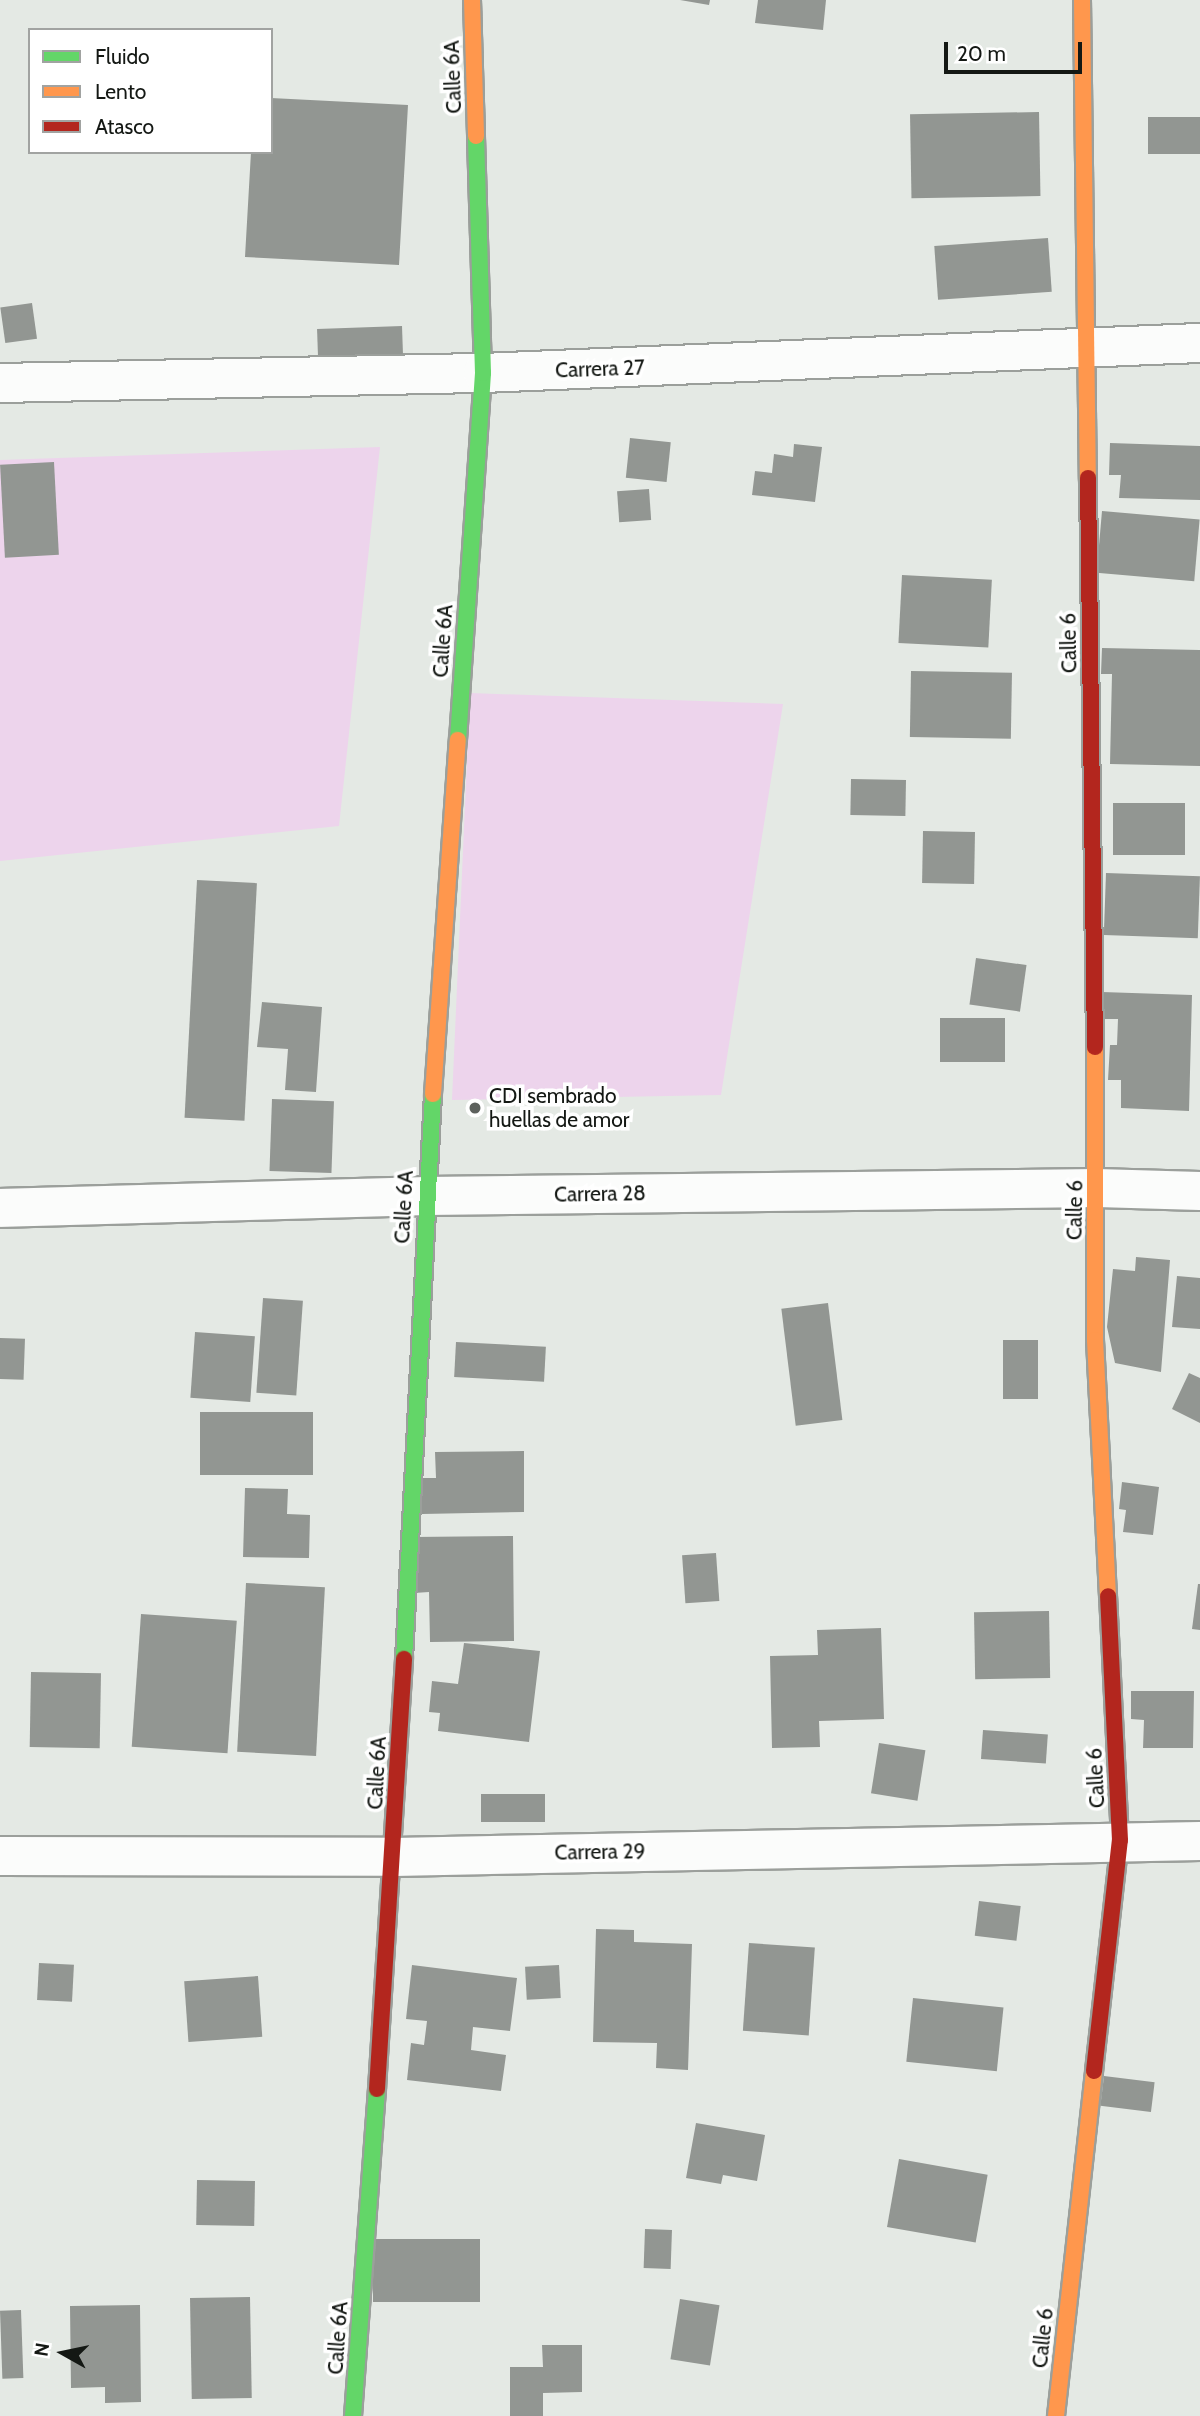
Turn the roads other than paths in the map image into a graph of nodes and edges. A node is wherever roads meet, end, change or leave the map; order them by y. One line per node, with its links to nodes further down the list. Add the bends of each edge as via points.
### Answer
1 (472, 0): 5 (street, Calle 6A)
2 (1082, 0): 4 (street, Calle 6)
3 (1200, 343): 4 (street, Carrera 27)
4 (1086, 350): 5 (street, Carrera 27); 7 (street, Calle 6)
5 (483, 373): 6 (street, Carrera 27); 9 (street, Calle 6A)
6 (0, 383)
7 (1097, 1188): 8 (street, Carrera 28); 9 (street, Carrera 28); 11 (street, Calle 6, via 1095,1340)
8 (1200, 1191)
9 (426, 1196): 10 (street, Carrera 28); 14 (street, Calle 6A)
10 (0, 1208)
11 (1120, 1840): 12 (street, Carrera 29); 14 (street, Carrera 29); 16 (street, Calle 6)
12 (1200, 1841)
13 (0, 1856): 14 (street, Carrera 29)
14 (394, 1857): 15 (street, Calle 6A)
15 (353, 2416)
16 (1056, 2416)

